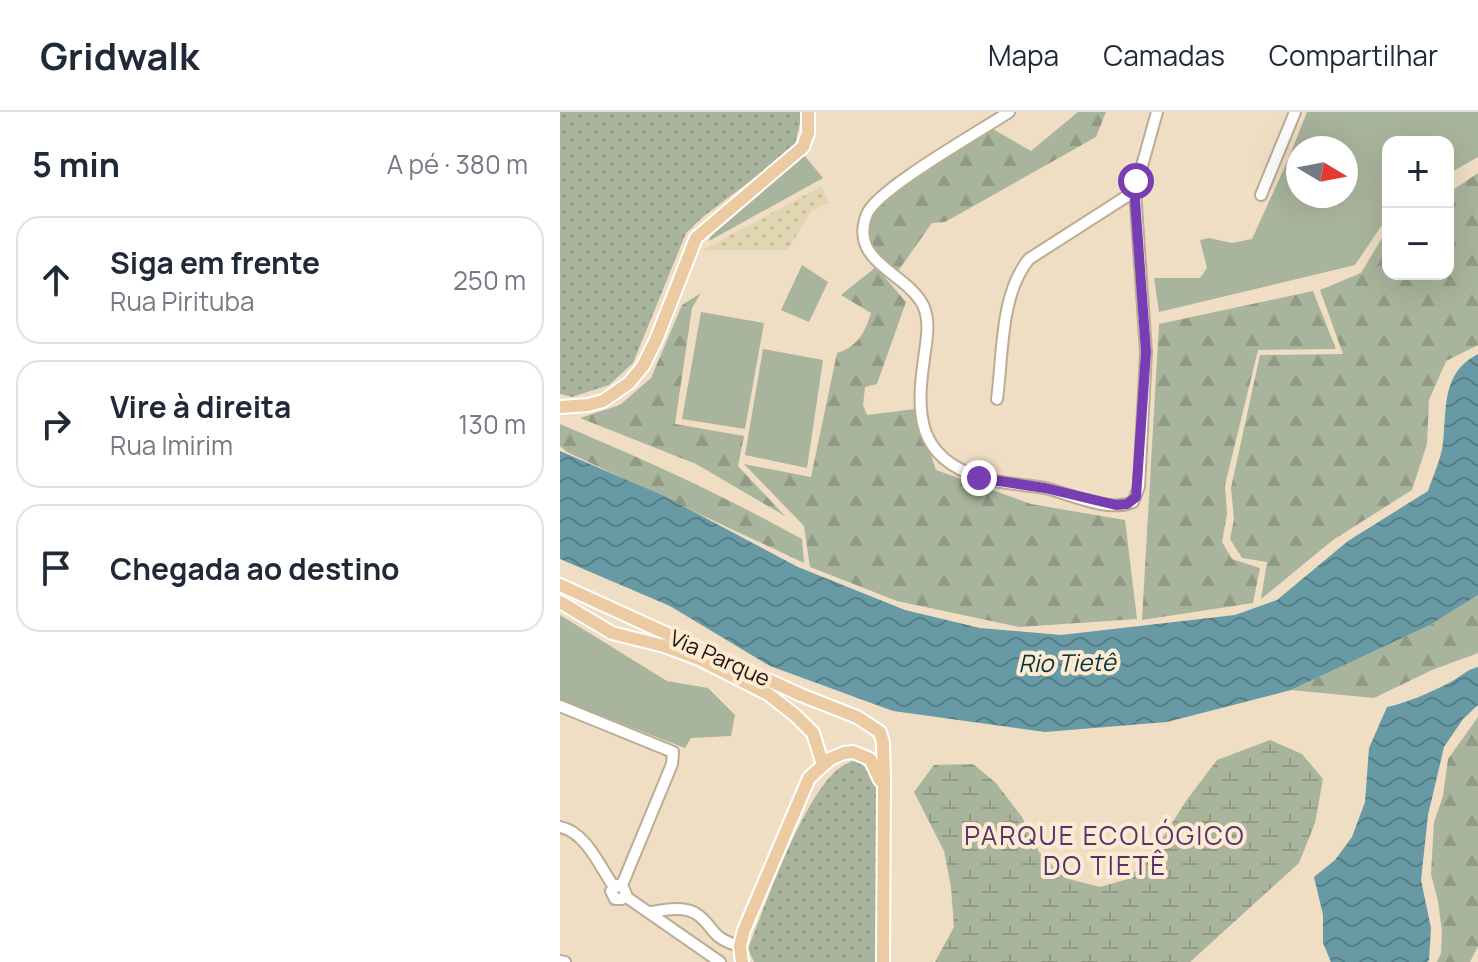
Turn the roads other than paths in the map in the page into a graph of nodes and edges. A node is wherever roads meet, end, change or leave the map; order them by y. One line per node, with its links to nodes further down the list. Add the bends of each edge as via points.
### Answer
1 (808, 112): 8 (main road, via 803,147 696,238 656,340 629,383 603,401)
2 (1009, 112): 5 (street, via 884,192 866,217 869,251 917,297 927,316 918,398 921,419 939,453 961,470 1116,505 1133,502 1139,487 1146,352)
3 (1157, 112): 5 (street)
4 (1295, 112): 6 (street)
5 (1135, 191): 7 (street, via 1022,267 1010,292)
6 (1261, 195)
7 (997, 399)
8 (560, 407)
9 (560, 585): 11 (main road, Via Parque)
10 (560, 602): 12 (main road, Via Parque)
11 (625, 614): 12 (main road); 15 (main road, Via Parque, via 880,732)
12 (612, 633): 14 (main road, Via Parque, via 699,659 768,694 813,733)
13 (560, 706): 17 (street, via 673,752)
14 (823, 765): 15 (main road, via 844,753 864,755 875,765); 20 (main road, via 809,778)
15 (883, 789): 23 (main road)
16 (560, 827): 17 (street, via 584,843)
17 (620, 889): 18 (street)
18 (651, 912): 19 (street, via 695,913); 21 (street)
19 (722, 940): 20 (street); 21 (street)
20 (740, 946): 22 (main road)
21 (717, 960)
22 (742, 962)
23 (883, 962)

